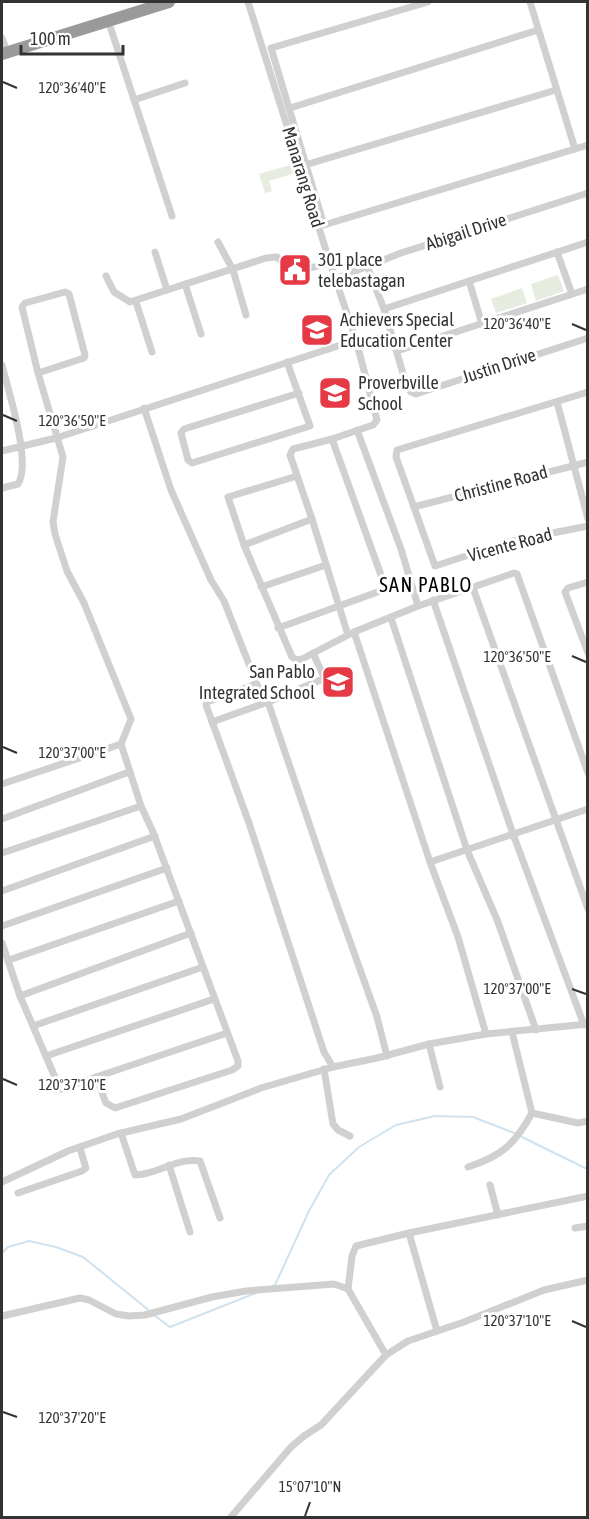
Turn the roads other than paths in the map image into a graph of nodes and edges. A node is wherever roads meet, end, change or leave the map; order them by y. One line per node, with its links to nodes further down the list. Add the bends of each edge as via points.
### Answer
1 (168, 2): 5 (highway)
2 (248, 2): 22 (street, Manarang Road)
3 (428, 2): 12 (street, via 271,48)
4 (530, 2): 6 (street)
5 (108, 20): 8 (highway); 11 (street)
6 (538, 30): 10 (street); 12 (street)
7 (2, 38): 8 (street)
8 (4, 53)
9 (185, 83): 11 (street)
10 (556, 90): 14 (street); 15 (street)
11 (134, 100): 17 (street)
12 (290, 108): 15 (street)
13 (588, 145): 14 (street)
14 (575, 149): 15 (street, via 324,225)
15 (306, 165)
16 (588, 193): 23 (street, Abigail Drive)
17 (172, 216)
18 (218, 242): 24 (street)
19 (588, 242): 21 (street)
20 (154, 252): 30 (street)
21 (557, 252): 27 (street); 31 (street)
22 (330, 263): 24 (street, via 307,269 290,268 274,256); 26 (street, Manarang Road)
23 (367, 266): 26 (street, Abigail Drive); 33 (street)
24 (233, 270): 28 (street); 34 (street)
25 (106, 276): 32 (street, via 110,288 120,297)
26 (335, 279): 38 (street, Manarang Road)
27 (469, 281): 33 (street); 35 (street)
28 (185, 284): 30 (street); 36 (street)
29 (588, 289): 31 (street)
30 (167, 290): 32 (street)
31 (572, 294): 35 (street)
32 (136, 302): 40 (street)
33 (384, 309): 39 (street)
34 (246, 315)
35 (482, 324): 39 (street)
36 (201, 334)
37 (588, 338): 39 (street, Justin Drive, via 416,394 407,387)
38 (356, 340): 41 (street); 48 (street, Manarang Road, via 377,422)
39 (397, 351)
40 (152, 352)
41 (287, 362): 45 (street); 47 (street)
42 (2, 365): 51 (street)
43 (38, 374): 43 (street, via 22,307 65,292 69,294 85,357); 49 (street)
44 (588, 392): 46 (street)
45 (299, 393): 45 (street, via 184,429 181,434 188,460 192,463 308,428)
46 (557, 402): 54 (street); 57 (street, via 397,450 396,458)
47 (144, 408): 49 (street); 76 (street, via 171,490 211,580 224,600)
48 (357, 430): 50 (street); 63 (street)
49 (56, 438): 51 (street); 80 (street, via 63,457 53,522 55,534 67,571 131,715)
50 (332, 439): 55 (street, via 291,451); 67 (street)
51 (22, 446): 52 (street); 56 (street, via 20,480)
52 (2, 451)
53 (588, 462): 54 (street, Christine Road)
54 (575, 465): 57 (street, Christine Road); 59 (street)
55 (297, 476): 58 (street); 61 (street, via 228,497)
56 (2, 488)
57 (414, 507): 60 (street, Vicente Road, via 436,566 512,541)
58 (312, 519): 61 (street); 62 (street)
59 (588, 519)
60 (588, 526)
61 (244, 545): 65 (street)
62 (326, 565): 65 (street); 69 (street)
63 (410, 582): 67 (street); 70 (street)
64 (588, 582): 75 (street, via 565,592)
65 (261, 587): 72 (street)
66 (473, 588): 68 (street); 82 (street, via 517,574); 87 (street)
67 (386, 589): 69 (street)
68 (432, 600): 70 (street); 88 (street)
69 (339, 606): 72 (street); 73 (street)
70 (418, 606): 71 (street)
71 (391, 618): 73 (street); 90 (street)
72 (278, 627): 74 (street, via 292,657 297,660)
73 (351, 634): 74 (street); 92 (street)
74 (313, 653): 78 (street, via 323,680)
75 (588, 653)
76 (256, 684): 77 (street); 79 (street, via 207,702)
77 (260, 692)
78 (268, 702): 79 (street); 112 (street)
79 (212, 722): 113 (street, via 324,1052)
80 (121, 744): 81 (street); 83 (street)
81 (129, 772): 84 (street); 86 (street)
82 (588, 773)
83 (2, 784)
84 (141, 806): 89 (street); 91 (street)
85 (588, 809): 87 (street)
86 (2, 819)
87 (555, 820): 88 (street); 96 (street)
88 (513, 834): 90 (street); 104 (street)
89 (155, 836): 93 (street); 94 (street)
90 (467, 850): 92 (street); 106 (street, via 498,922)
91 (2, 853)
92 (430, 862): 109 (street, via 458,938)
93 (167, 868): 95 (street); 97 (street)
94 (2, 891)
95 (179, 901): 98 (street); 100 (street)
96 (588, 909)
97 (2, 926)
98 (190, 933): 101 (street); 102 (street)
99 (2, 943): 100 (street)
100 (9, 960): 102 (street)
101 (203, 967): 103 (street); 105 (street)
102 (21, 996): 105 (street)
103 (214, 999): 108 (street); 111 (street)
104 (586, 1024): 106 (street)
105 (33, 1026): 111 (street)
106 (536, 1030): 107 (street)
107 (512, 1032): 109 (street); 117 (street)
108 (227, 1033): 115 (street); 115 (street, via 238,1061 232,1070 115,1108 106,1103)
109 (486, 1034): 110 (street)
110 (429, 1044): 112 (street); 116 (street)
111 (46, 1056): 115 (street, via 60,1089)
112 (387, 1056): 113 (street)
113 (333, 1067): 114 (street)
114 (324, 1069): 119 (street, via 181,1119); 120 (street, via 333,1124)
115 (96, 1077)
116 (440, 1087)
117 (532, 1113): 118 (street); 123 (street, via 516,1139 502,1151)
118 (588, 1121)
119 (121, 1133): 121 (street); 122 (street, via 135,1175)
120 (350, 1136)
121 (80, 1148): 124 (street); 126 (street, via 86,1166 82,1171)
122 (169, 1165): 129 (street, via 198,1160 201,1163); 132 (street)
123 (468, 1167)
124 (2, 1182)
125 (490, 1185): 128 (street)
126 (18, 1193)
127 (588, 1196): 128 (street)
128 (498, 1215): 133 (street)
129 (220, 1218)
130 (588, 1226): 131 (street)
131 (575, 1228)
132 (190, 1232)
133 (409, 1233): 135 (street, via 356,1246 351,1256); 137 (street)
134 (588, 1280): 137 (street, via 544,1290)
135 (348, 1289): 136 (street, via 334,1284 246,1291 144,1316 116,1314 80,1298); 138 (street)
136 (2, 1316)
137 (437, 1331): 138 (street, via 408,1341)
138 (386, 1355): 139 (street, via 321,1425 291,1447)
139 (230, 1518)

